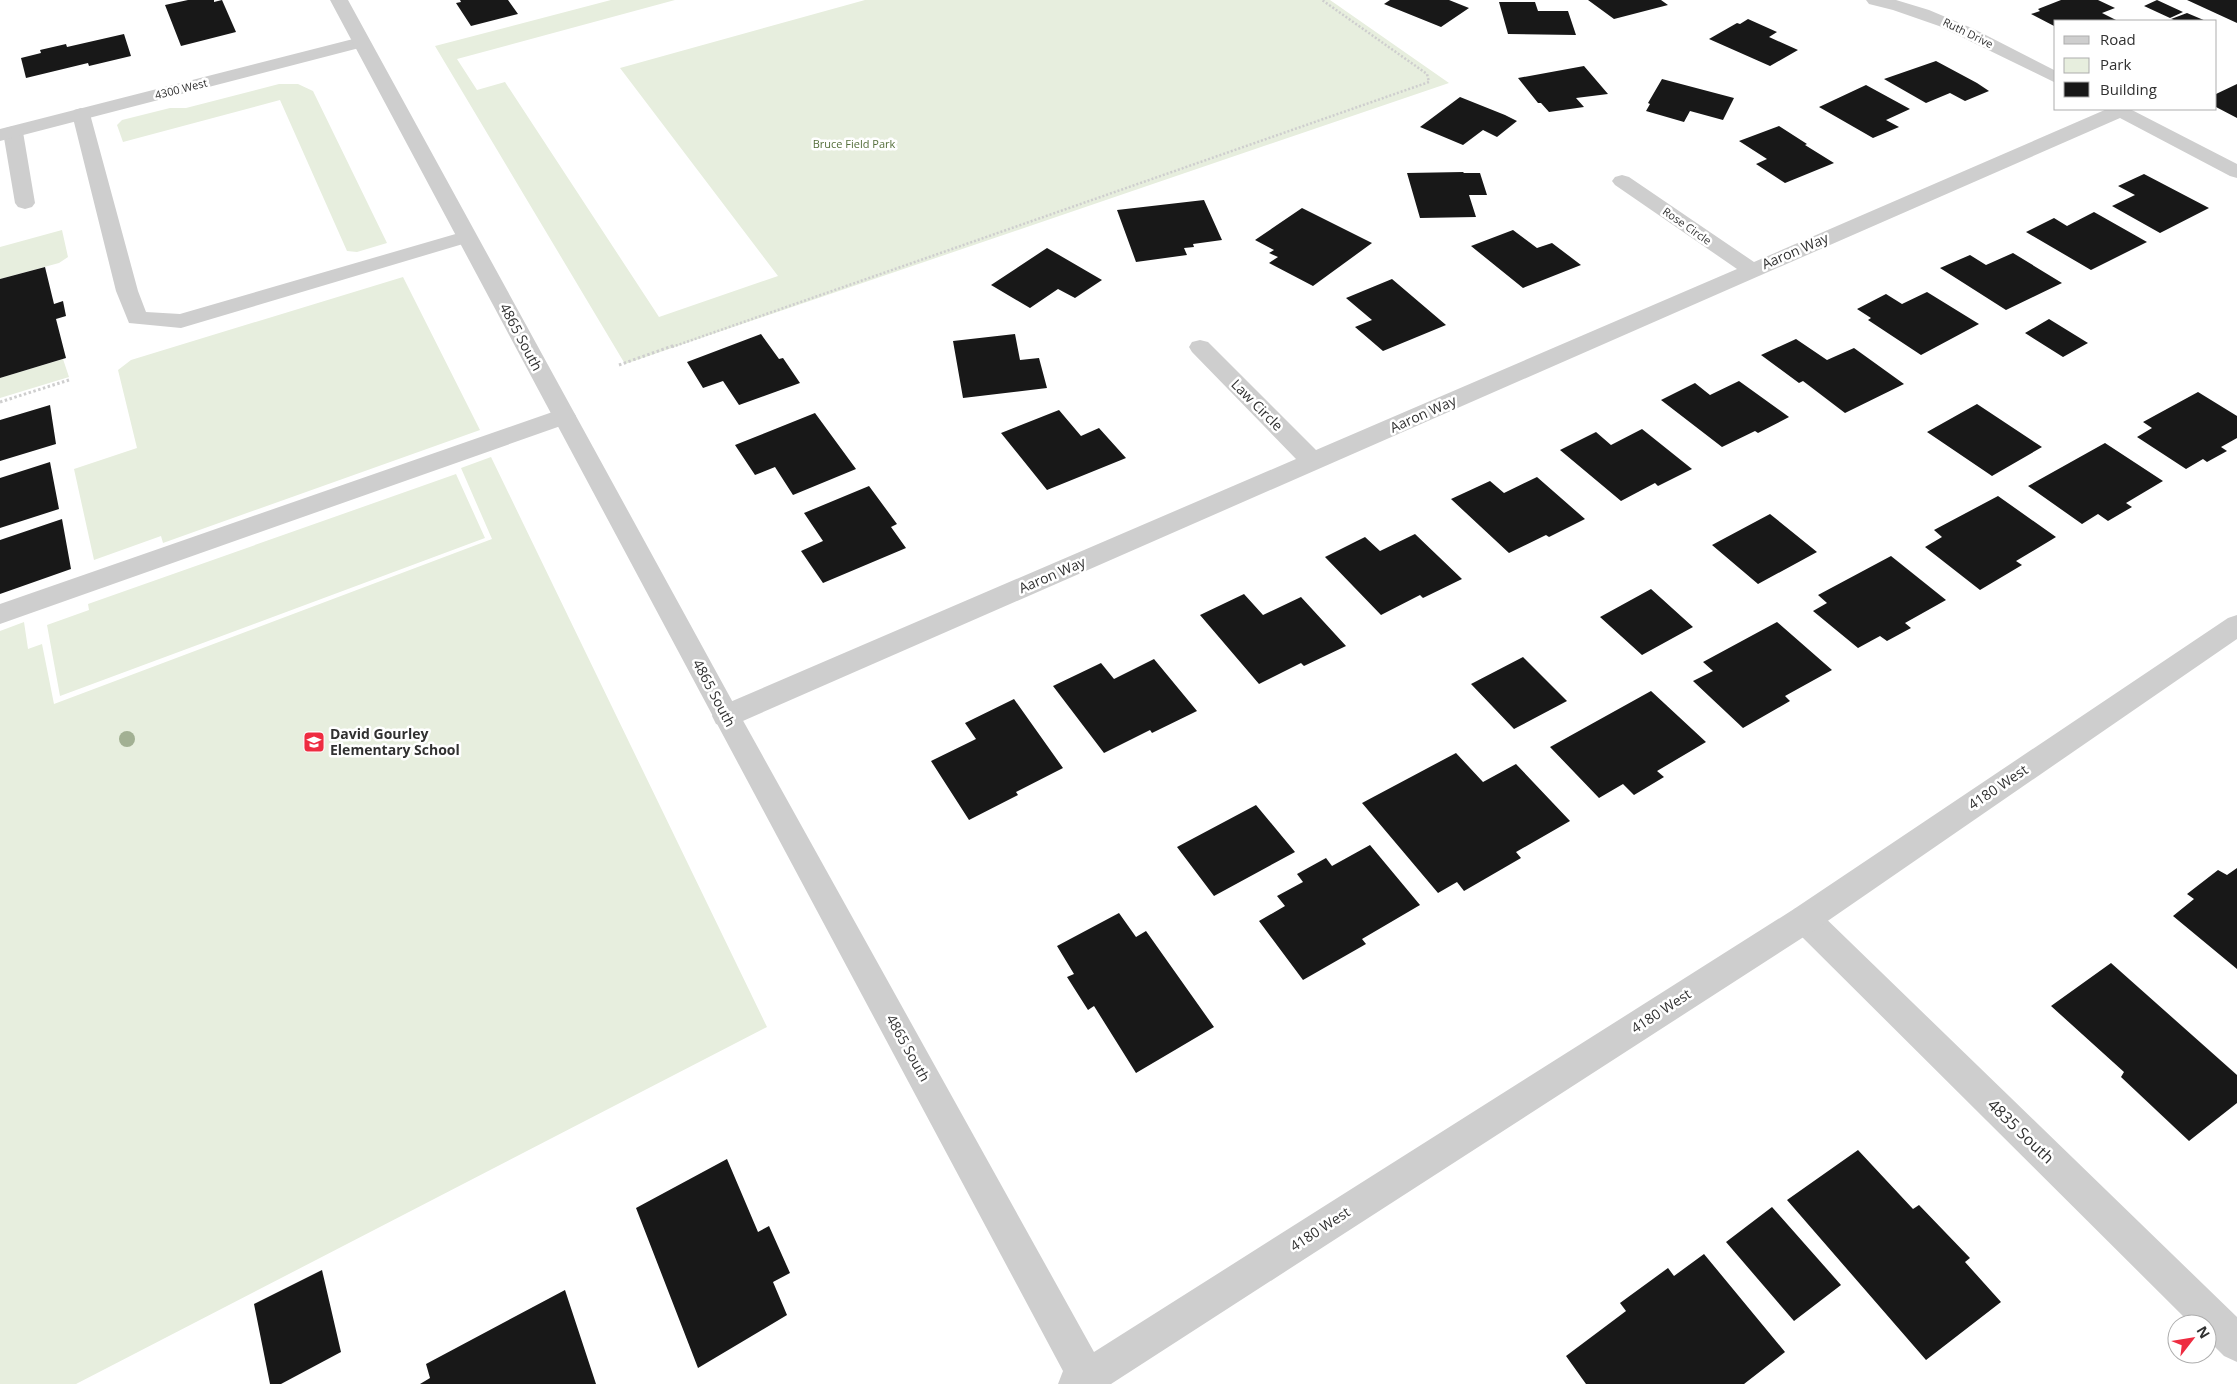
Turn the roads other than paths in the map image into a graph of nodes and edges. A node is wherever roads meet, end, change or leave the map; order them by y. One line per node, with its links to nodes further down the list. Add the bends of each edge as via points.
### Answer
1 (339, 0): 3 (street, 4865 South)
2 (1876, 0): 4 (street, Ruth Drive, via 1950,24)
3 (361, 42): 6 (street, 4300 West); 11 (street, 4865 South)
4 (2054, 77)
5 (2118, 110): 8 (street); 12 (street, Aaron Way)
6 (81, 114): 7 (street, 4300 West); 11 (street, via 127,291 138,318 181,322)
7 (6, 133): 10 (street)
8 (2237, 172)
9 (1622, 181): 12 (street, Rose Circle)
10 (25, 203)
11 (466, 237): 14 (street, 4865 South)
12 (1752, 270): 15 (street, Aaron Way)
13 (1200, 347): 15 (street, Law Circle)
14 (564, 416): 16 (street); 18 (street, 4865 South)
15 (1313, 462): 18 (street, Aaron Way)
16 (0, 614)
17 (2237, 625): 19 (street, 4180 West)
18 (726, 716): 21 (street, 4865 South)
19 (1805, 919): 20 (street, 4835 South); 21 (street, 4180 West)
20 (2237, 1343)
21 (1085, 1382)

